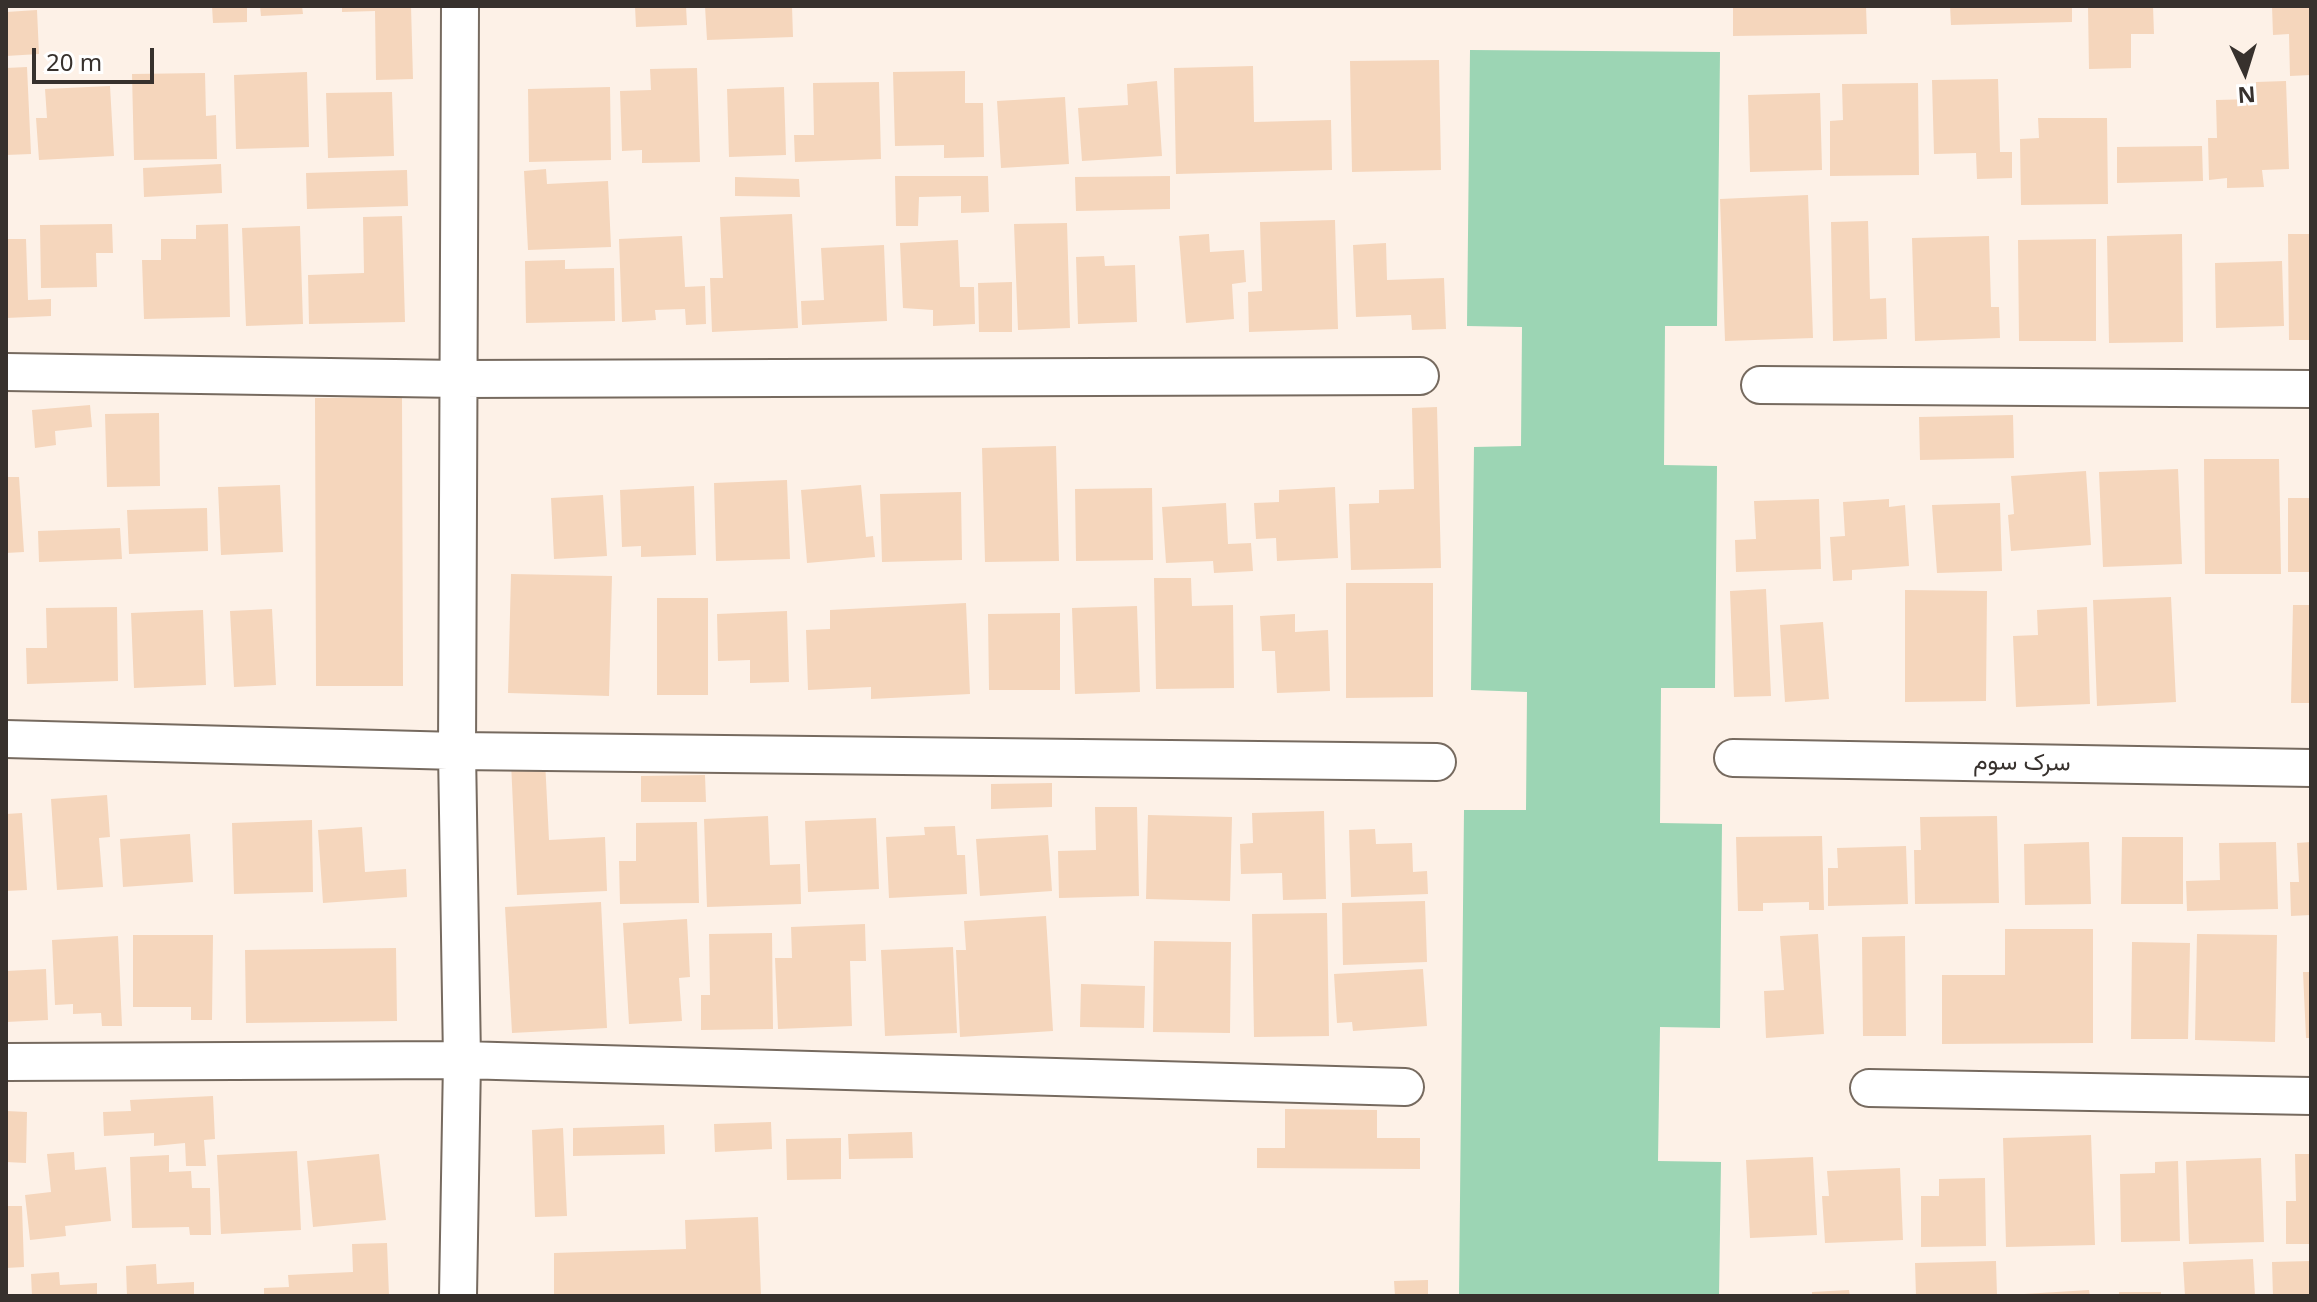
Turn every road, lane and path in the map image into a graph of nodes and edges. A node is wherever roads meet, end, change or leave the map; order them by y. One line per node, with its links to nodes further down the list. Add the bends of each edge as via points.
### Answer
1 (460, 6): 4 (street)
2 (6, 372): 4 (street)
3 (1420, 376): 4 (street)
4 (459, 379): 8 (street)
5 (1760, 385): 6 (street)
6 (2311, 389)
7 (6, 739): 8 (street)
8 (457, 751): 10 (street); 12 (street)
9 (1733, 758): 11 (street, سرک سوم)
10 (1437, 762)
11 (2311, 768)
12 (462, 1060): 13 (street); 14 (street); 17 (street)
13 (6, 1062)
14 (1405, 1087)
15 (1869, 1088): 16 (street)
16 (2311, 1096)
17 (458, 1296)

